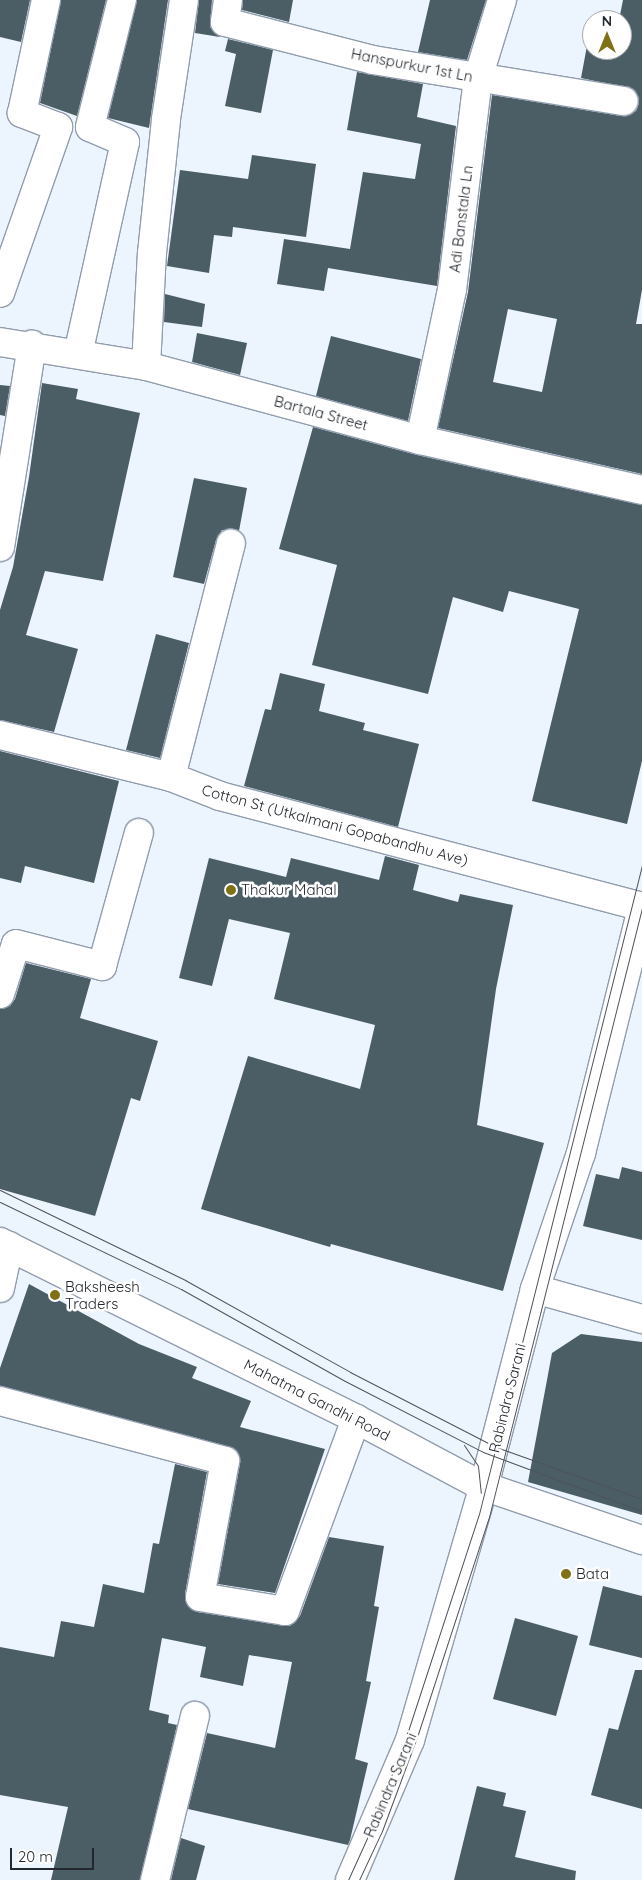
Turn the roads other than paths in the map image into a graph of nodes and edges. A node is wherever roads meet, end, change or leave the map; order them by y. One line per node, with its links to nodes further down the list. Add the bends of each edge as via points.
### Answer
1 (46, 0): 8 (street, via 22,113 58,127)
2 (122, 0): 11 (street, via 90,127 125,142)
3 (184, 0): 12 (street, via 166,119 152,253)
4 (228, 0): 6 (street, Hanspurkur 1st Ln, via 225,22 373,60)
5 (502, 0): 6 (street, Adi Banstala Ln)
6 (478, 78): 7 (street, Hanspurkur 1st Ln); 13 (street, Adi Banstala Ln, via 452,290)
7 (624, 101)
8 (0, 293)
9 (0, 342): 10 (street, Bartala Street)
10 (32, 345): 11 (street, Bartala Street); 16 (street)
11 (78, 354): 12 (street, Bartala Street)
12 (146, 366): 13 (street, Bartala Street)
13 (420, 440): 14 (street, Bartala Street)
14 (642, 490)
15 (232, 544): 18 (street)
16 (0, 547)
17 (0, 735): 18 (street, Cotton St (Utkalmani Gopabandhu Ave))
18 (171, 777): 20 (street, Cotton St (Utkalmani Gopabandhu Ave), via 220,796)
19 (139, 833): 21 (street, via 102,966 16,944)
20 (642, 908): 24 (street, Rabindra Sarani, via 581,1153)
21 (0, 994)
22 (4, 1244): 23 (street); 27 (street, Mahatma Gandhi Road)
23 (0, 1288)
24 (534, 1289): 25 (street); 28 (street, Rabindra Sarani)
25 (642, 1319)
26 (0, 1401): 27 (street, via 225,1461 200,1597 285,1611)
27 (356, 1419): 28 (street, Mahatma Gandhi Road)
28 (484, 1486): 29 (street, Mahatma Gandhi Road); 32 (street, Rabindra Sarani, via 410,1740)
29 (642, 1540)
30 (195, 1716): 31 (street)
31 (155, 1880)
32 (350, 1880)

